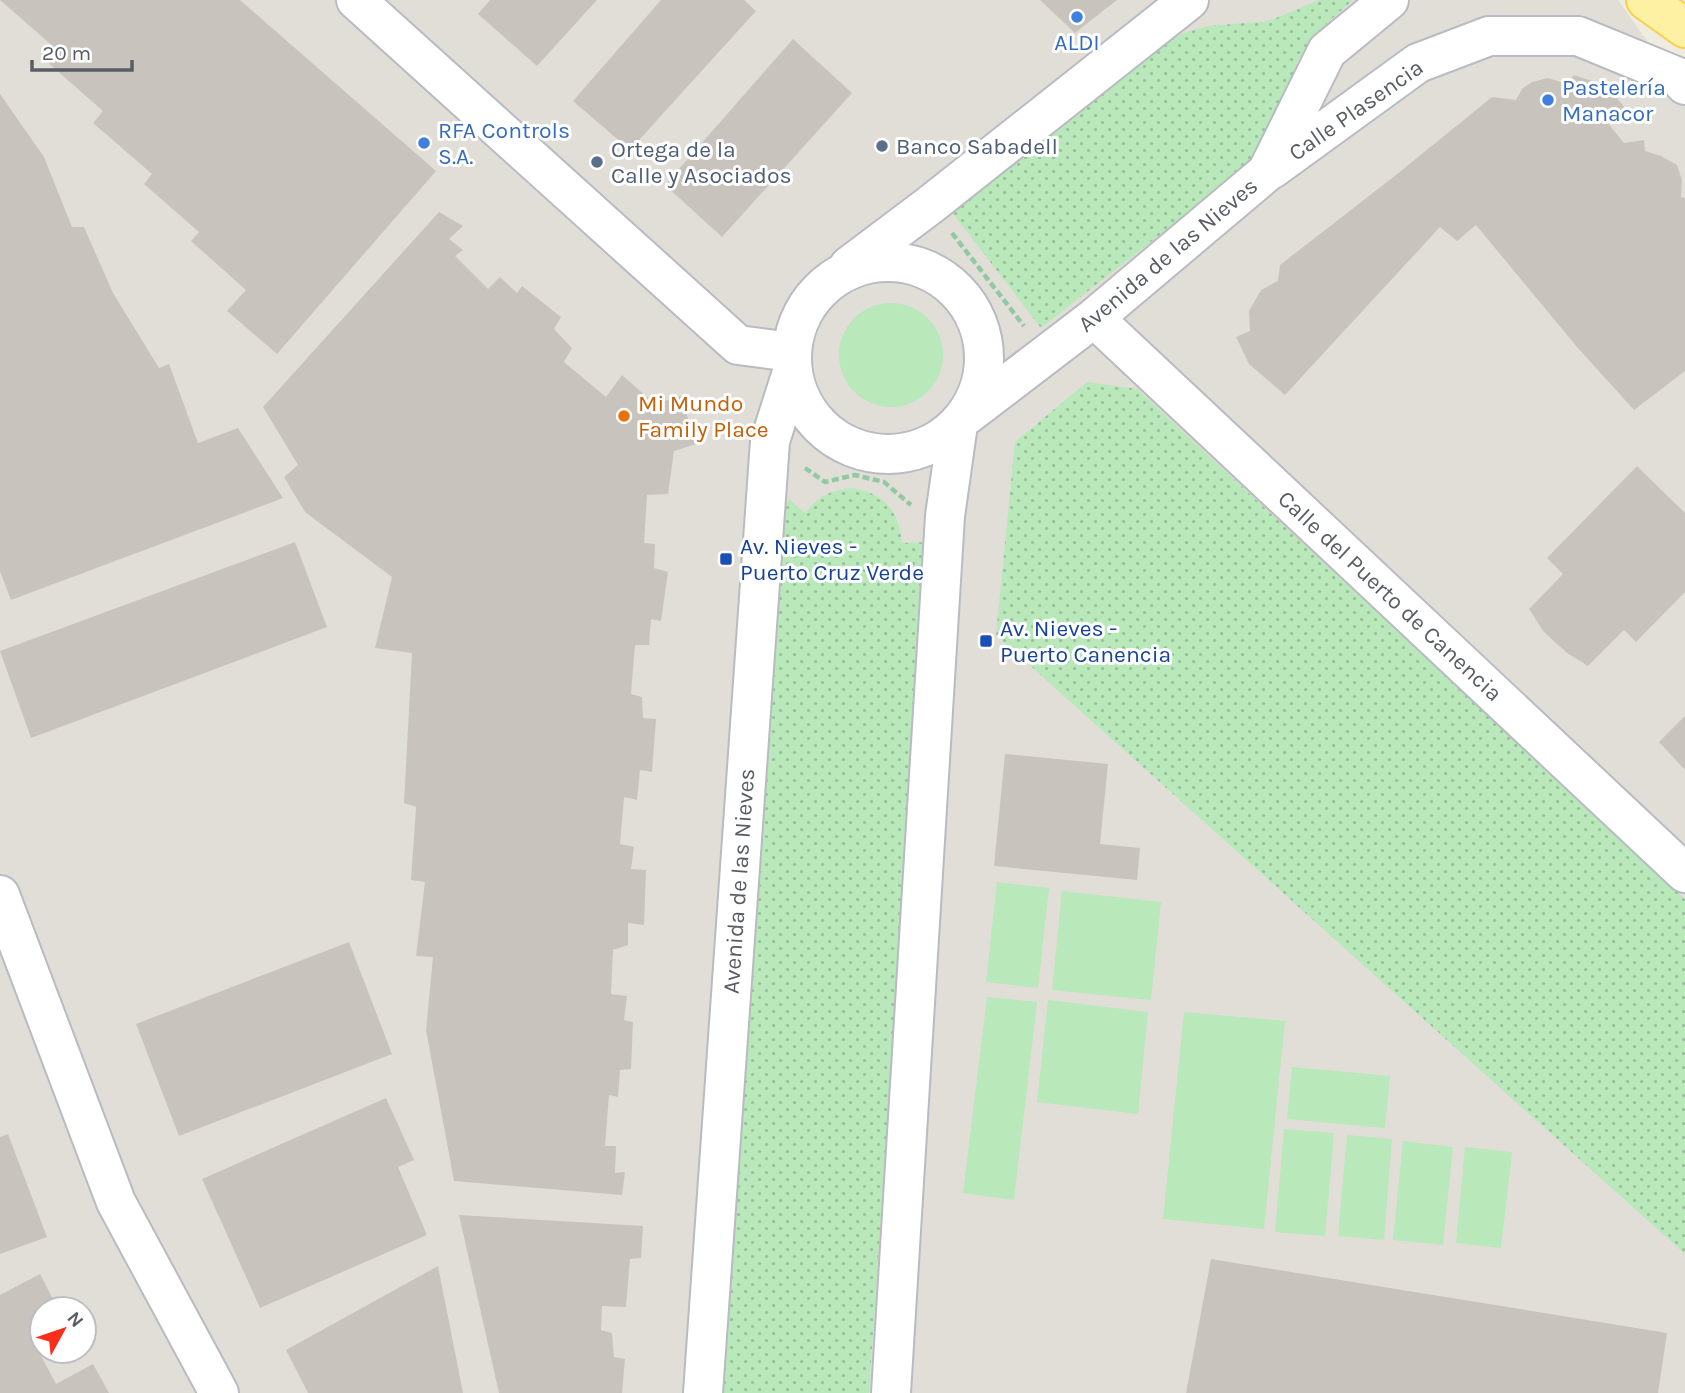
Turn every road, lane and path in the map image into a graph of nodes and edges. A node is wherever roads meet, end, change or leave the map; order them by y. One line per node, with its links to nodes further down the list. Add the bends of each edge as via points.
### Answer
1 (356, 0): 12 (street, via 738,345)
2 (1189, 0): 8 (street)
3 (1389, 0): 7 (street, Avenida de las Nieves, via 1327,51)
4 (1646, 0): 5 (main road)
5 (1685, 28)
6 (1685, 85): 7 (street, Calle Plasencia, via 1678,77 1578,36 1489,36 1418,63)
7 (1267, 172): 10 (street, Avenida de las Nieves)
8 (930, 205): 9 (street); 11 (path)
9 (832, 279): 12 (street, via 811,299 797,324); 13 (street, via 857,267 884,262 913,265 960,295 975,319 983,345 983,374)
10 (1094, 318): 11 (street, Avenida de las Nieves); 16 (street, Calle del Puerto de Canencia)
11 (1046, 355): 13 (street, Avenida de las Nieves)
12 (792, 362): 13 (street, via 800,398 814,421 835,439 859,450 886,455 913,451 938,441); 14 (street, Avenida de las Nieves)
13 (962, 420): 15 (street)
14 (770, 441): 15 (path, via 825,482 855,475 884,482 909,505); 19 (street, Avenida de las Nieves)
15 (945, 516): 20 (street)
16 (1685, 873)
17 (0, 895): 18 (street, via 116,1202)
18 (219, 1393)
19 (704, 1393)
20 (891, 1393)

